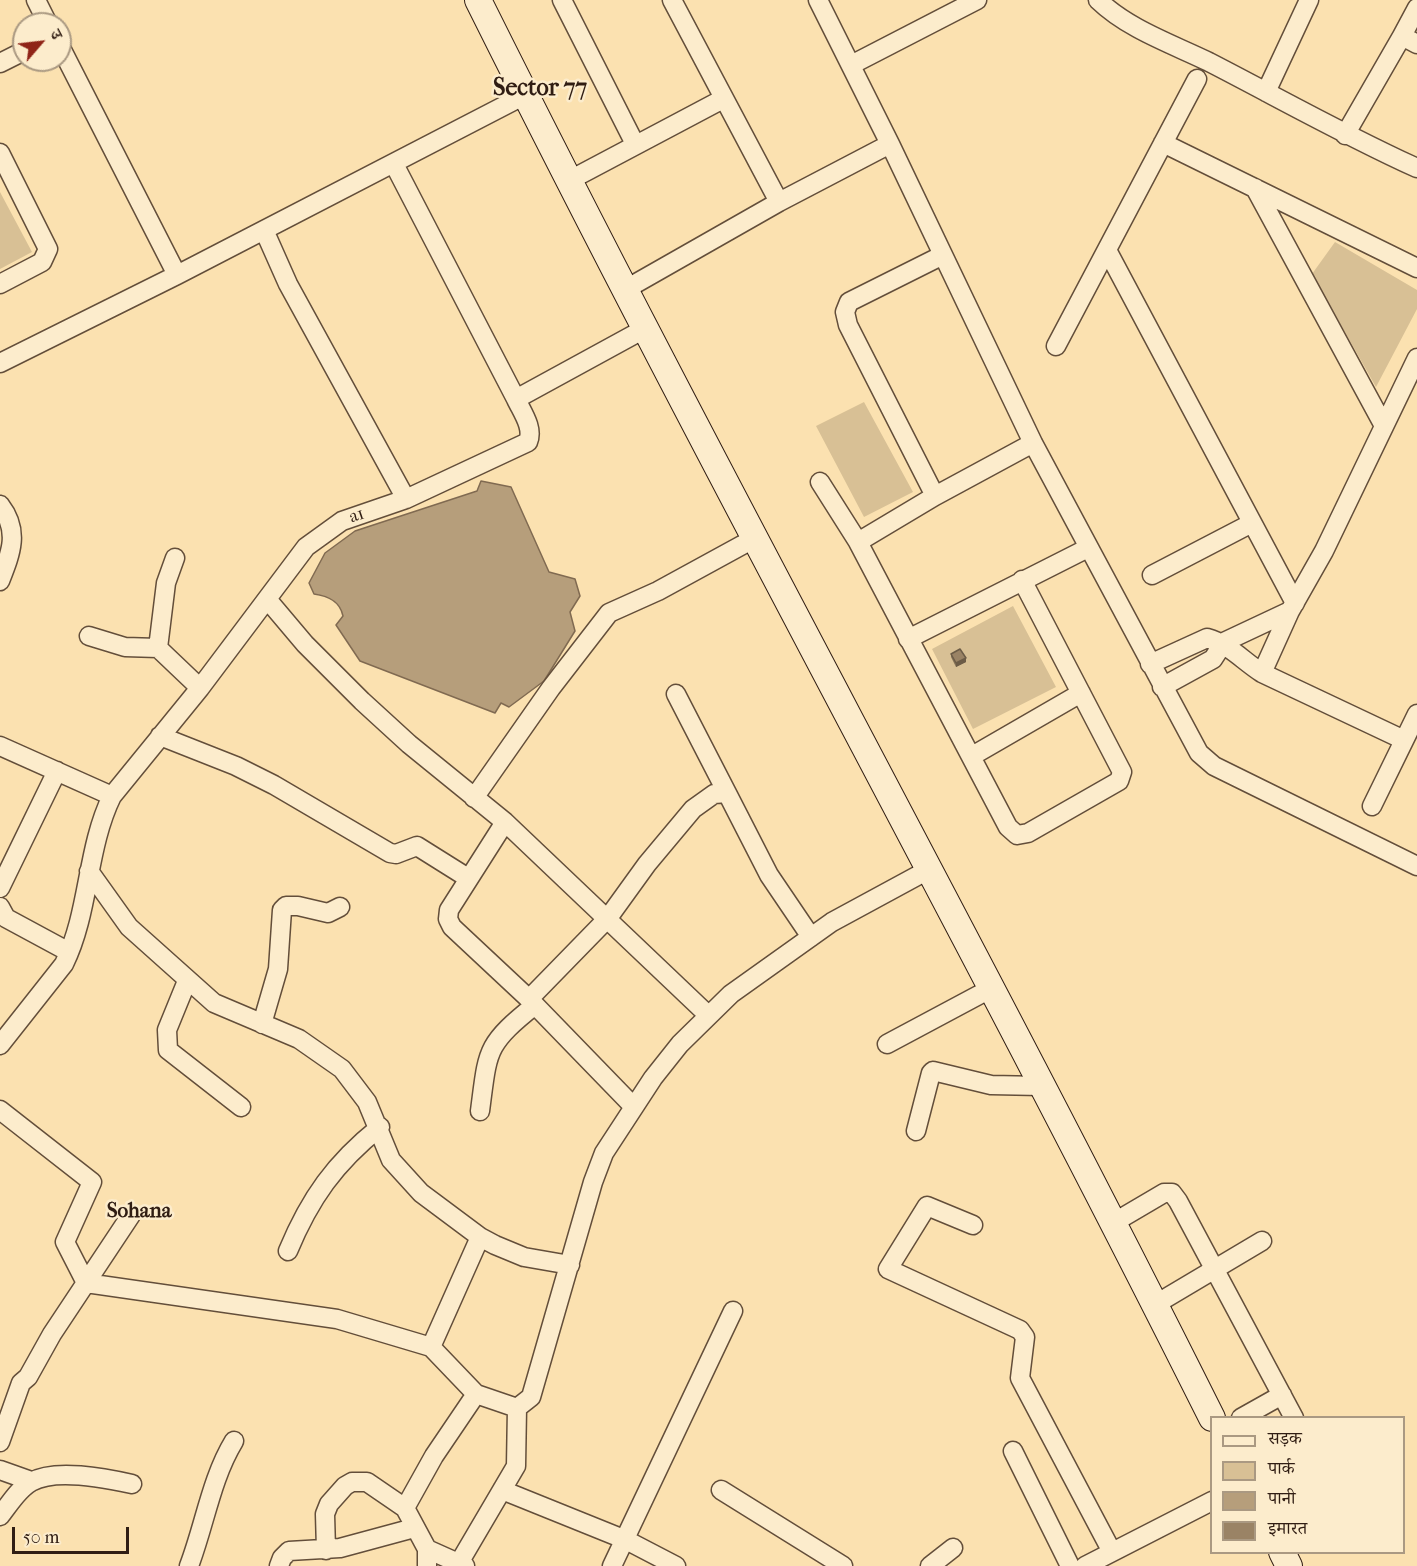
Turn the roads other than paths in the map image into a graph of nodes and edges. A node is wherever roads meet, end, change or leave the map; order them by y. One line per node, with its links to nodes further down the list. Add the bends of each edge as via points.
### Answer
1 (478, 0): 14 (street)
2 (562, 0): 18 (street)
3 (672, 0): 15 (street)
4 (818, 0): 10 (street)
5 (975, 0): 10 (street)
6 (1098, 0): 13 (street, via 1137,28)
7 (1309, 0): 13 (street)
8 (1417, 8): 9 (street)
9 (1410, 40): 16 (street)
10 (851, 66): 19 (street)
11 (72, 69): 30 (street)
12 (1197, 79): 17 (street)
13 (1266, 92): 16 (street)
14 (525, 95): 21 (street); 23 (street)
15 (723, 99): 18 (street); 25 (street)
16 (1345, 135): 22 (street)
17 (1163, 143): 24 (street); 27 (street)
18 (635, 144): 23 (street)
19 (890, 144): 25 (street); 28 (street)
20 (0, 153): 31 (street, via 48,249 42,262)
21 (394, 164): 26 (street); 37 (street, a1)
22 (1417, 168)
23 (570, 180): 32 (street)
24 (1255, 188): 29 (street); 38 (street)
25 (779, 202): 32 (street)
26 (264, 230): 30 (street); 42 (street, via 288,284)
27 (1107, 250): 34 (street); 44 (street)
28 (943, 255): 39 (street); 41 (street, via 849,302 845,312 848,325)
29 (1417, 268)
30 (177, 275): 36 (street)
31 (0, 284)
32 (626, 289): 33 (street)
33 (646, 328): 37 (street); 45 (street)
34 (1056, 346)
35 (1417, 358): 38 (street)
36 (0, 363)
37 (516, 399): 42 (street, a1, via 528,425 528,442)
38 (1384, 426): 53 (street)
39 (1033, 443): 41 (street); 47 (street)
40 (820, 482): 46 (street)
41 (935, 496): 46 (street)
42 (406, 499): 52 (street, a1, via 342,521 324,532 306,547)
43 (0, 505): 51 (street, via 14,537)
44 (1252, 523): 49 (street); 53 (street)
45 (756, 538): 72 (street, via 609,613); 76 (street)
46 (858, 543): 55 (street)
47 (1088, 548): 50 (street); 58 (street)
48 (175, 558): 57 (street, via 166,583)
49 (1152, 575)
50 (1022, 580): 55 (street); 62 (street)
51 (0, 581)
52 (267, 599): 61 (street, a1); 72 (street, via 362,701)
53 (1292, 607): 56 (street); 59 (street)
54 (89, 636): 57 (street, via 125,647)
55 (908, 639): 68 (street)
56 (1224, 642): 58 (street, via 1207,638); 59 (street); 60 (street, via 1213,659)
57 (158, 648): 61 (street)
58 (1150, 664): 60 (street)
59 (1262, 673): 66 (street)
60 (1162, 687): 75 (street, via 1188,738 1214,766)
61 (200, 688): 65 (street, a1)
62 (1081, 693): 68 (street); 68 (street, via 1118,760 1122,772 1119,781 1028,834 1017,835 1008,827)
63 (676, 694): 70 (street)
64 (1417, 714): 66 (street)
65 (160, 736): 71 (street, a1); 78 (street, via 264,780 390,853 417,846)
66 (1404, 740): 73 (street)
67 (0, 746): 69 (street)
68 (972, 756)
69 (57, 771): 71 (street); 79 (street)
70 (728, 793): 82 (street, via 714,794 693,809); 83 (street, via 769,875)
71 (112, 796): 77 (street, a1, via 101,818)
72 (474, 798): 74 (street)
73 (1372, 806)
74 (505, 822): 78 (street); 82 (street)
75 (1417, 866)
76 (928, 870): 83 (street, via 855,908); 86 (street)
77 (89, 871): 84 (street, a1); 85 (street, via 129,927 170,961)
78 (468, 878): 87 (street, via 448,910 452,927)
79 (0, 888)
80 (0, 907): 84 (street, via 6,918)
81 (339, 907): 89 (street, via 328,913 298,906 282,910 277,977)
82 (608, 918): 87 (street); 88 (street)
83 (811, 937): 88 (street)
84 (69, 952): 91 (street, a1, via 64,964)
85 (187, 981): 89 (street, via 214,1003); 94 (street, via 167,1030 168,1050)
86 (990, 989): 90 (street); 92 (street)
87 (532, 1002): 93 (street); 96 (street, via 487,1056)
88 (708, 1015): 93 (street)
89 (262, 1024): 97 (street, via 309,1045 342,1069 368,1102)
90 (887, 1044)
91 (0, 1045)
92 (1041, 1086): 98 (street, via 991,1085 933,1071); 100 (street)
93 (633, 1106): 105 (street, via 604,1153)
94 (241, 1107)
95 (0, 1110): 107 (street, via 92,1182 65,1242)
96 (480, 1111)
97 (380, 1127): 102 (street, via 388,1154 403,1176); 104 (street, via 329,1175)
98 (916, 1131)
99 (131, 1215): 107 (street)
100 (1113, 1223): 106 (street, via 1164,1193 1172,1194); 108 (street)
101 (973, 1225): 132 (street, via 927,1206 888,1269 1020,1330 1025,1337 1020,1370 1023,1385)
102 (480, 1237): 105 (street, via 524,1257); 110 (street)
103 (1262, 1241): 106 (street)
104 (288, 1251)
105 (570, 1265): 113 (street, via 531,1397)
106 (1214, 1270): 108 (street); 112 (street)
107 (86, 1283): 110 (street, via 338,1319); 118 (street, via 21,1383)
108 (1156, 1304): 114 (street)
109 (733, 1311): 129 (street)
110 (431, 1347): 111 (street)
111 (476, 1394): 113 (street); 126 (street)
112 (1282, 1395): 115 (street); 116 (street)
113 (517, 1408): 123 (street, via 516,1466)
114 (1211, 1416)
115 (1245, 1416)
116 (1293, 1416)
117 (234, 1441): 135 (street, via 207,1503)
118 (0, 1442)
119 (1013, 1451): 141 (street)
120 (0, 1470): 121 (street)
121 (31, 1481): 122 (street, via 63,1475); 127 (street)
122 (132, 1484)
123 (502, 1490): 129 (street); 134 (street)
124 (721, 1490): 139 (street)
125 (1210, 1502): 132 (street)
126 (405, 1508): 128 (street); 131 (street, via 367,1482 352,1482 329,1504 325,1514)
127 (0, 1516)
128 (414, 1528): 131 (street); 133 (street)
129 (626, 1540): 137 (street); 138 (street)
130 (953, 1548): 140 (street)
131 (326, 1550): 136 (street, via 289,1551)
132 (1112, 1552): 142 (street)
133 (427, 1558): 134 (street)
134 (462, 1565)
135 (189, 1566)
136 (279, 1566)
137 (612, 1566)
138 (675, 1566)
139 (843, 1566)
140 (930, 1566)
141 (1070, 1566)
142 (1084, 1566)

